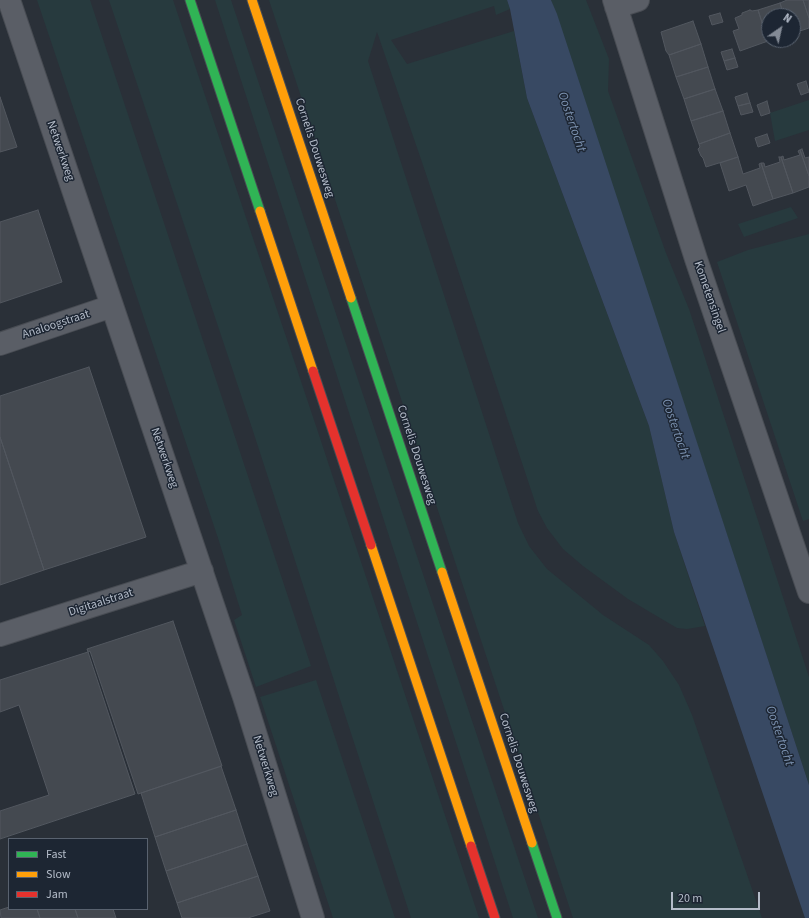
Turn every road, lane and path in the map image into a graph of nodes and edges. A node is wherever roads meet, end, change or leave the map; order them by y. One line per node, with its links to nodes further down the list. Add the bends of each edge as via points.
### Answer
1 (9, 0): 6 (street, Netwerkweg)
2 (190, 0): 12 (main road)
3 (252, 0): 13 (main road, Cornelis Douwesweg)
4 (638, 0): 5 (street)
5 (615, 3): 9 (street, Kometensingel, via 696,259)
6 (112, 306): 7 (street, Analoogstraat); 8 (street, Netwerkweg)
7 (0, 344)
8 (202, 572): 10 (street, Digitaalstraat); 11 (street, Netwerkweg)
9 (809, 592)
10 (0, 635)
11 (313, 918)
12 (495, 918)
13 (557, 918)

